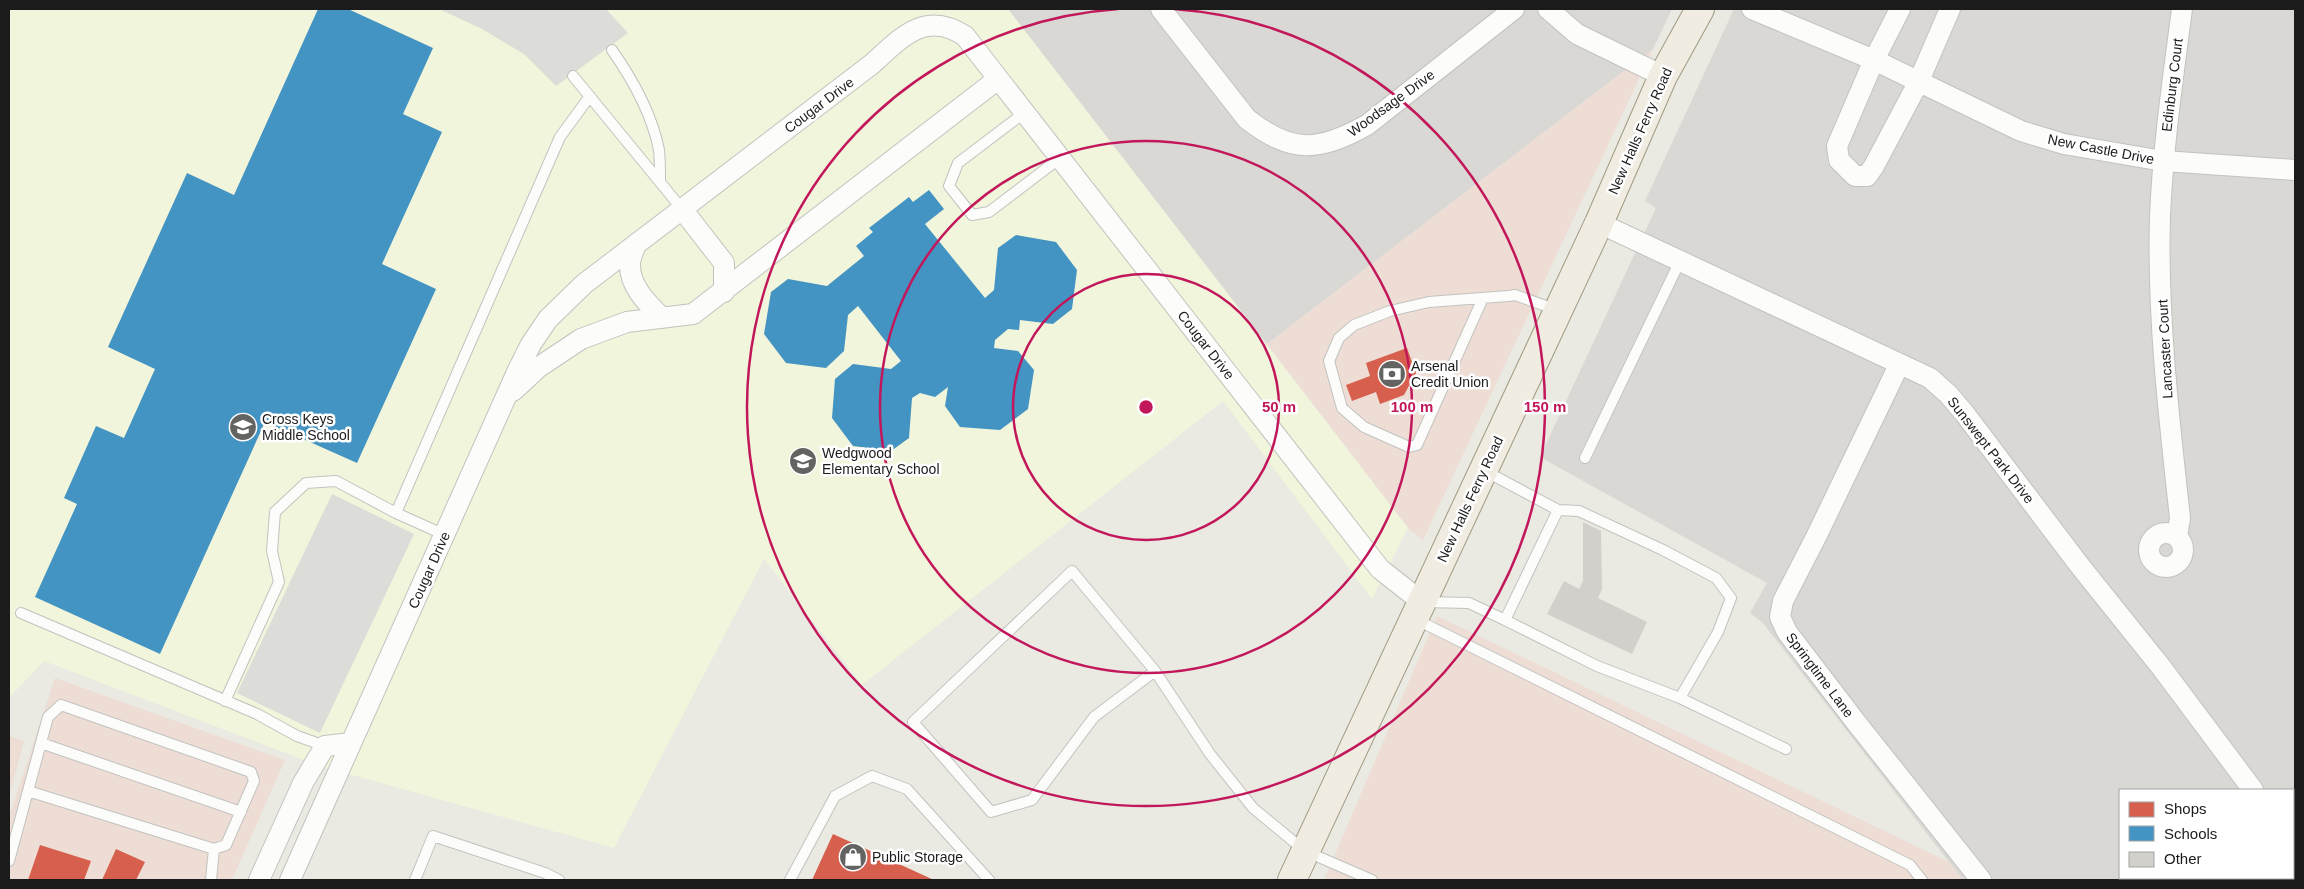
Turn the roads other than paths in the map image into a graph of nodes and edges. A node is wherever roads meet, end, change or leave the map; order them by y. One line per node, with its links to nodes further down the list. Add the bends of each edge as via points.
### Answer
1 (1161, 9): 2 (street, Woodsage Drive, via 1246,120 1288,143 1315,147 1343,138 1367,125)
2 (1514, 9)
3 (1548, 9): 12 (street, via 1577,34)
4 (1700, 9): 12 (main road, New Halls Ferry Road)
5 (1752, 9): 10 (street, New Castle Drive)
6 (1900, 9): 10 (street)
7 (1950, 9): 14 (street)
8 (2182, 9): 18 (street, Edinburg Court)
9 (612, 50): 20 (lane, via 644,104 659,151)
10 (1874, 60): 14 (street, New Castle Drive); 14 (street, via 1837,146 1839,160 1856,176 1868,176)
11 (573, 76): 15 (lane)
12 (1663, 76): 22 (main road, New Halls Ferry Road)
13 (998, 79): 16 (street, Cougar Drive); 21 (street, Cougar Drive, via 965,36 950,27 935,24 910,31 872,64); 25 (street, Cougar Drive)
14 (1918, 83): 18 (street, New Castle Drive, via 2021,131 2064,144)
15 (590, 96): 20 (lane); 34 (lane, via 560,137)
16 (1024, 113): 17 (street, Cougar Drive); 17 (lane, via 958,163 949,186 972,215 989,212)
17 (1060, 158): 37 (street, Cougar Drive, via 1380,569)
18 (2163, 161): 19 (street, New Castle Drive); 36 (street, Lancaster Court, via 2160,273 2168,403 2180,518)
19 (2295, 170)
20 (660, 181): 21 (lane)
21 (682, 209): 23 (street, Cougar Drive); 25 (street, via 724,263)
22 (1599, 223): 24 (street, Sunswept Park Drive); 27 (main road, New Halls Ferry Road)
23 (636, 244): 28 (street, via 630,263 632,276 648,304); 30 (street, Cougar Drive, via 584,284 548,319)
24 (1680, 261): 29 (street, Sunswept Park Drive); 31 (lane)
25 (724, 292): 28 (street, Cougar Drive, via 693,314)
26 (1483, 298): 26 (lane, via 1429,302 1390,311 1354,325 1339,338 1329,361 1342,408 1364,427 1409,447 1417,445); 27 (lane, via 1515,296)
27 (1558, 311): 32 (main road, New Halls Ferry Road)
28 (662, 318): 30 (street, Cougar Drive, via 627,322 581,339 539,367)
29 (1899, 364): 47 (street, Sunswept Park Drive, via 1930,378 1965,414); 63 (street, Springtime Lane, via 1783,601 1780,617 1787,632 1855,721)
30 (506, 397): 35 (street, Cougar Drive)
31 (1585, 458)
32 (1484, 470): 33 (lane); 37 (main road, New Halls Ferry Road)
33 (1558, 510): 39 (lane); 41 (lane, via 1579,511 1663,550 1716,578 1731,598 1718,632)
34 (396, 513): 35 (lane); 42 (lane, via 336,481 306,483 275,512 272,550 279,582)
35 (445, 535): 44 (street, Cougar Drive)
36 (2177, 537)
37 (1418, 611): 39 (lane, via 1470,603); 51 (main road, New Halls Ferry Road); 62 (lane, via 1910,865)
38 (21, 613): 42 (lane)
39 (1505, 620): 41 (lane, via 1597,666)
40 (1156, 671): 40 (lane, via 1094,718 1032,800 991,812 913,722 1072,571); 51 (lane, via 1210,754 1253,808)
41 (1680, 698): 46 (lane)
42 (225, 701): 45 (lane)
43 (41, 743): 48 (lane); 49 (lane); 49 (lane, via 48,717 61,706 251,772 254,781)
44 (351, 743): 45 (street); 55 (street, Cougar Drive)
45 (325, 746): 54 (street, via 303,783)
46 (1786, 749)
47 (2252, 789)
48 (28, 791): 50 (lane); 52 (lane)
49 (240, 812): 50 (lane, via 226,845)
50 (214, 849): 53 (lane)
51 (1305, 851): 60 (main road, New Halls Ferry Road); 61 (lane)
52 (9, 861)
53 (211, 880)
54 (259, 880)
55 (290, 880)
56 (415, 880): 57 (lane, via 433,836)
57 (559, 880)
58 (790, 880): 59 (lane, via 835,796 872,776 906,789)
59 (989, 880)
60 (1292, 880)
61 (1372, 880)
62 (1922, 880)
63 (1981, 880)

